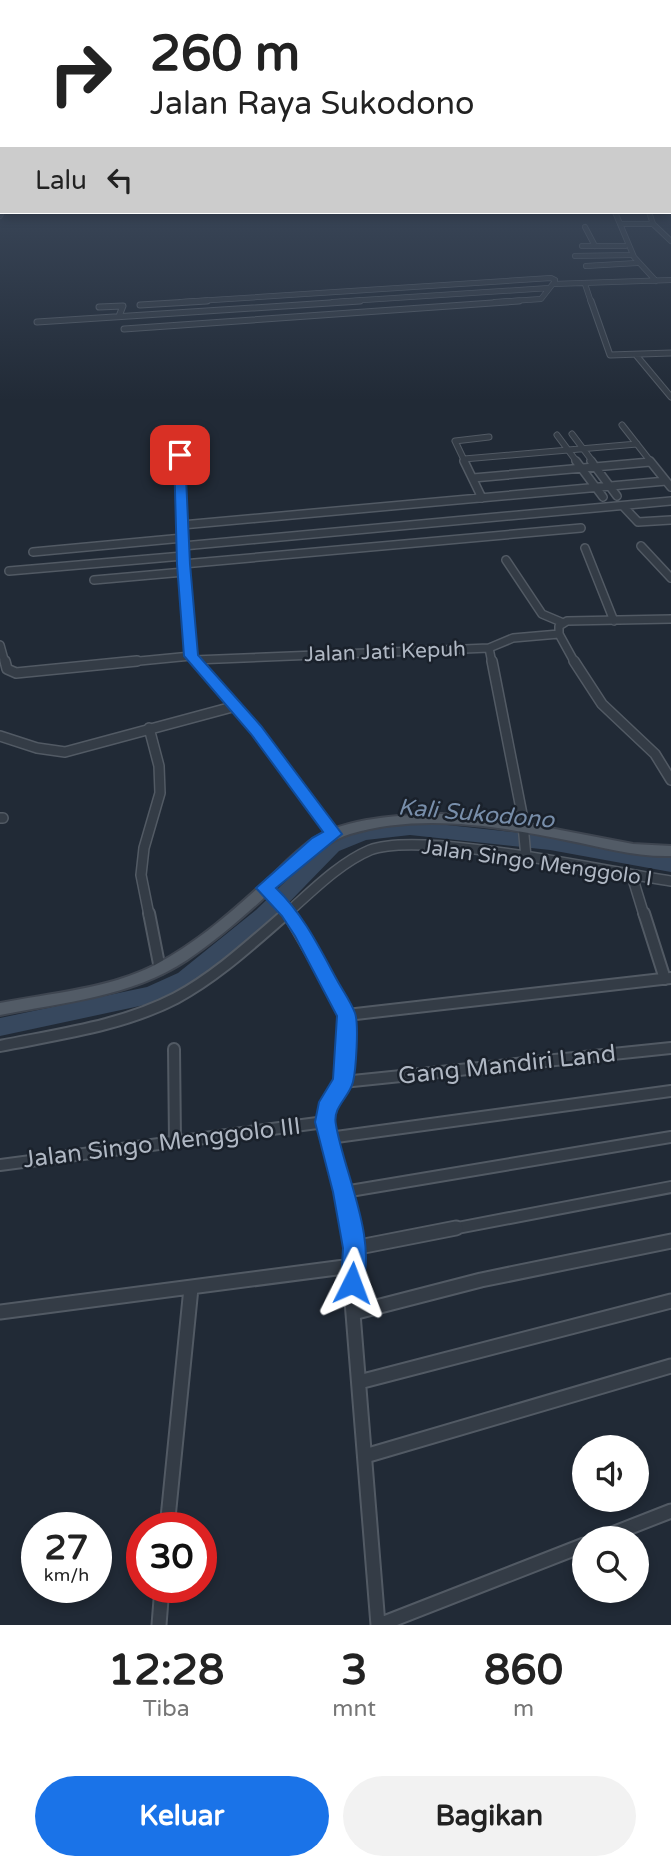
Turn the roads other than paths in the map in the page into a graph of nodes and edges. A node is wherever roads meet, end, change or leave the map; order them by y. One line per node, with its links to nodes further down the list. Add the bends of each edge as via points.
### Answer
1 (628, 250): 2 (street)
2 (631, 255): 3 (street); 4 (street)
3 (575, 256)
4 (636, 264): 5 (street); 7 (street)
5 (586, 266)
6 (671, 280): 7 (street)
7 (656, 281): 8 (street)
8 (585, 284): 9 (street); 19 (street, via 609,354)
9 (551, 286): 10 (street, via 555,280 551,278); 11 (street); 15 (street, via 541,299)
10 (289, 295): 11 (street); 12 (street)
11 (292, 304): 14 (street); 15 (street)
12 (140, 305)
13 (99, 307): 14 (street, via 123,306)
14 (122, 316): 16 (street)
15 (296, 317): 17 (street)
16 (37, 322)
17 (124, 329)
18 (671, 353): 19 (street)
19 (636, 355): 20 (street)
20 (671, 397)
21 (622, 425): 25 (street)
22 (572, 433): 26 (street)
23 (557, 435): 27 (street)
24 (489, 437): 29 (street, via 455,440)
25 (636, 444): 26 (street); 30 (street)
26 (584, 449): 27 (street); 31 (street)
27 (567, 450): 29 (street); 32 (street)
28 (180, 455): 44 (street)
29 (464, 459): 33 (street)
30 (650, 462): 31 (street); 34 (street)
31 (598, 467): 32 (street); 35 (street)
32 (581, 468): 33 (street); 36 (street)
33 (473, 478): 39 (street)
34 (668, 484): 35 (street)
35 (611, 486): 36 (street); 37 (street)
36 (595, 487): 38 (street); 39 (street)
37 (617, 496)
38 (603, 497)
39 (482, 498): 44 (street)
40 (671, 501): 41 (street)
41 (623, 506): 42 (street); 43 (street, via 638,522)
42 (519, 515): 46 (street); 47 (street)
43 (671, 520)
44 (183, 525): 52 (street)
45 (582, 528): 47 (street)
46 (372, 529): 48 (street); 52 (street)
47 (528, 533): 48 (street)
48 (378, 546): 52 (street)
49 (641, 546): 55 (street)
50 (585, 548): 58 (street)
51 (33, 552): 52 (street)
52 (182, 560): 54 (street); 56 (street); 63 (street)
53 (506, 560): 59 (street, via 542,614)
54 (9, 570)
55 (671, 579)
56 (94, 580)
57 (671, 620): 58 (street)
58 (614, 621): 59 (street)
59 (561, 622): 60 (street)
60 (559, 634): 62 (street, via 513,638); 67 (street, via 602,704 649,744)
61 (0, 645): 63 (street, Jalan Jati Kepuh, via 7,670 16,673)
62 (489, 649): 63 (street, Jalan Jati Kepuh); 68 (street, Jalan Jati Kepuh)
63 (192, 658): 64 (street)
64 (236, 706): 65 (street); 69 (street)
65 (149, 728): 66 (street, via 65,752); 76 (street, via 159,765 160,793 141,875)
66 (0, 736)
67 (671, 780)
68 (525, 830): 69 (main road, via 404,819); 70 (main road); 71 (street, Jalan Jati Kepuh)
69 (334, 834): 74 (main road, via 318,842)
70 (671, 851)
71 (526, 854): 72 (street, Jalan Singo Menggolo I); 75 (street, Jalan Singo Menggolo I, via 380,847 361,855)
72 (632, 876): 73 (street, Jalan Singo Menggolo I); 77 (street)
73 (671, 881)
74 (266, 889): 75 (street); 76 (main road)
75 (287, 909): 79 (street); 80 (street, Jalan Singo Menggolo I, via 201,983 142,1016)
76 (160, 969): 78 (main road, via 96,989)
77 (668, 978): 79 (street)
78 (0, 1009)
79 (347, 1015): 83 (street)
80 (0, 1046)
81 (671, 1048): 83 (street, Gang Mandiri Land)
82 (174, 1049): 88 (street)
83 (343, 1082): 85 (street, via 329,1102)
84 (671, 1091): 87 (street)
85 (325, 1122): 87 (street); 88 (street, Jalan Singo Menggolo III)
86 (671, 1137): 91 (street)
87 (329, 1138): 91 (street)
88 (175, 1140): 89 (street, Jalan Singo Menggolo III)
89 (0, 1165)
90 (671, 1187): 93 (street)
91 (344, 1192): 93 (street)
92 (671, 1241): 97 (street, via 481,1280)
93 (354, 1248): 94 (street)
94 (352, 1266): 95 (street); 97 (street)
95 (191, 1288): 98 (street); 103 (street)
96 (671, 1301): 100 (street)
97 (353, 1313): 100 (street)
98 (1, 1315)
99 (671, 1366): 101 (street)
100 (359, 1382): 101 (street)
101 (365, 1456): 108 (street)
102 (671, 1511): 104 (street)
103 (169, 1512)
104 (633, 1526)
105 (572, 1550): 108 (street)
106 (161, 1603): 107 (street)
107 (159, 1625)
108 (379, 1625)

